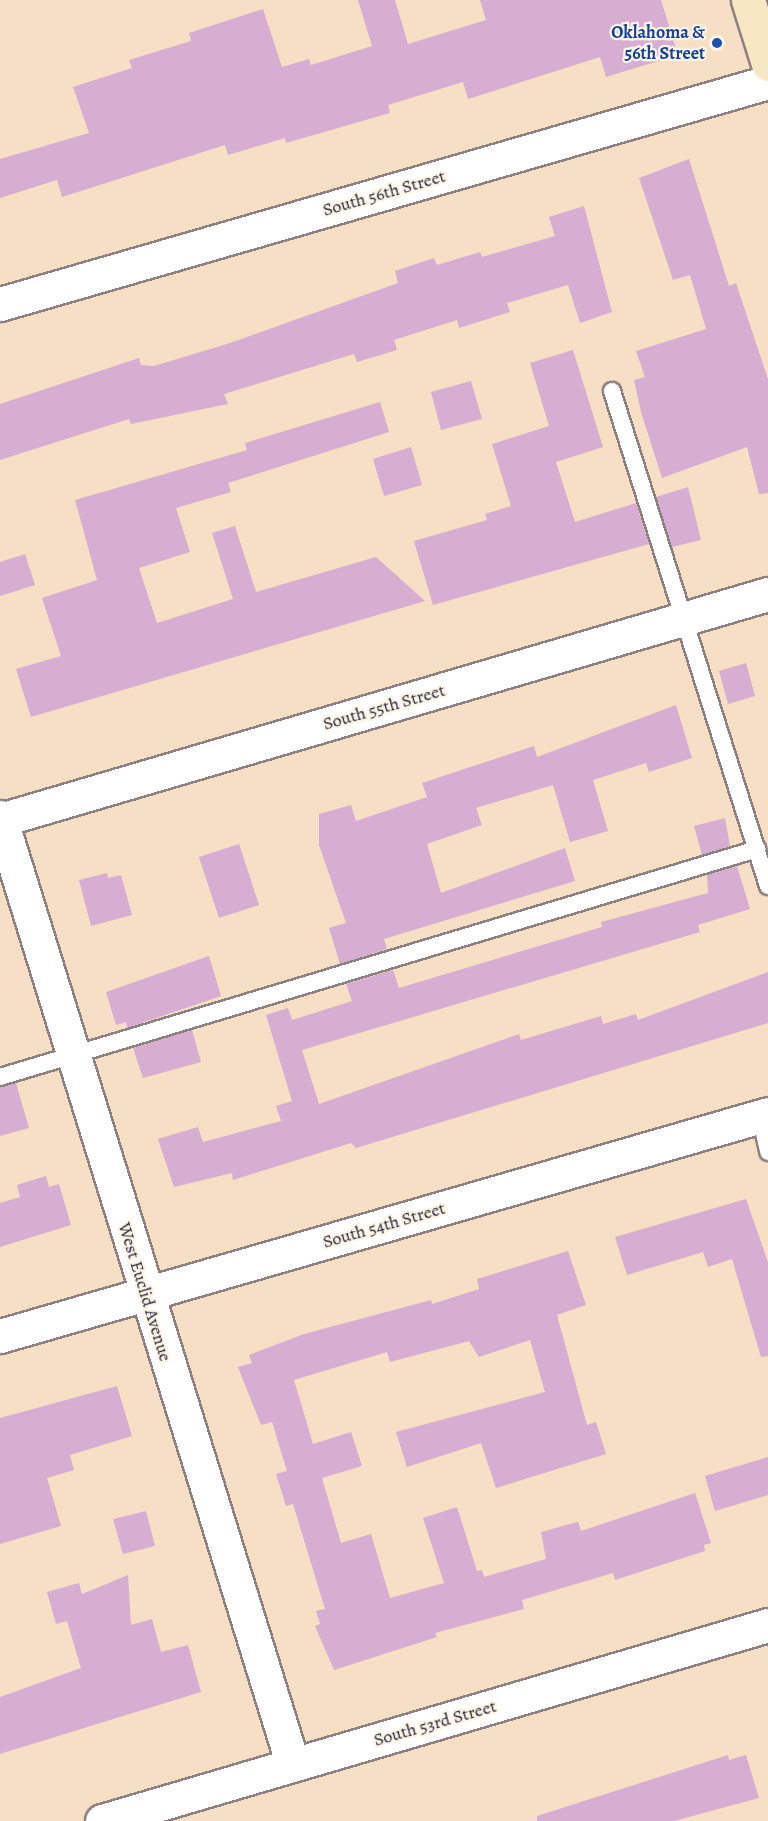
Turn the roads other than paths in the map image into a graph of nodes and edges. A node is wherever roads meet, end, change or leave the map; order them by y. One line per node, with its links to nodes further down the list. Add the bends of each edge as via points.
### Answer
1 (748, 0): 2 (main road)
2 (768, 64)
3 (768, 82): 4 (street, South 56th Street)
4 (0, 304)
5 (612, 391): 7 (lane)
6 (768, 594): 7 (street, South 55th Street)
7 (682, 618): 8 (street, South 55th Street); 9 (lane)
8 (0, 819): 11 (street, West Euclid Avenue)
9 (757, 849): 10 (lane); 11 (lane)
10 (768, 886)
11 (73, 1056): 12 (lane); 15 (street, West Euclid Avenue)
12 (0, 1077)
13 (764, 1115): 14 (lane); 15 (street, South 54th Street)
14 (768, 1152)
15 (145, 1294): 16 (street, South 54th Street); 18 (street, West Euclid Avenue)
16 (0, 1336)
17 (768, 1625): 18 (street, South 53rd Street)
18 (293, 1765): 19 (street, South 53rd Street)
19 (102, 1821)

